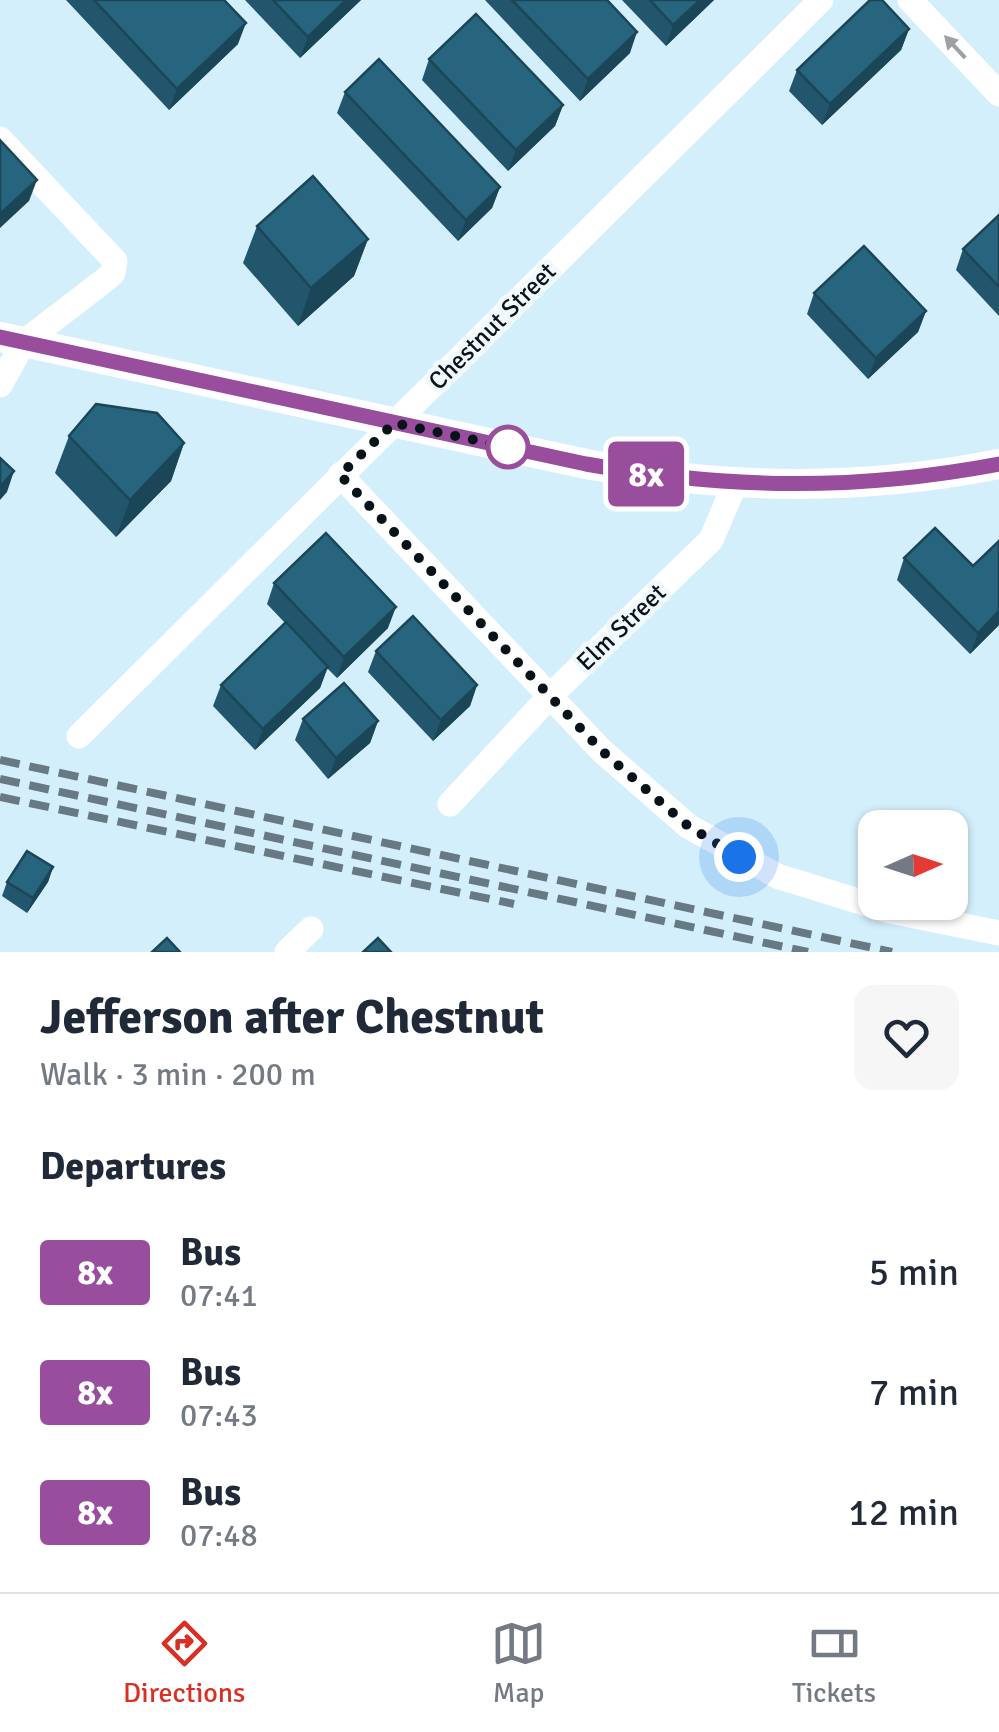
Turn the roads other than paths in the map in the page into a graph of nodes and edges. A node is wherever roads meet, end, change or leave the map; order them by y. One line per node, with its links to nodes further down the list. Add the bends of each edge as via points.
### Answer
1 (820, 0): 7 (street, Chestnut Street)
2 (910, 0): 3 (street, one-way to 2)
3 (999, 94)
4 (0, 138): 5 (street, via 116,261 106,280)
5 (12, 339): 6 (street); 7 (main road)
6 (0, 385)
7 (394, 423): 9 (street, Chestnut Street); 10 (main road, via 586,464)
8 (999, 464): 10 (main road, via 870,482)
9 (340, 475): 11 (street); 12 (street, Chestnut Street)
10 (735, 484): 11 (street, Elm Street, via 711,540)
11 (550, 696): 13 (street, Elm Street); 15 (street, via 688,826 768,870 890,911)
12 (79, 736)
13 (450, 804)
14 (312, 929): 16 (street)
15 (999, 933)
16 (288, 952)

